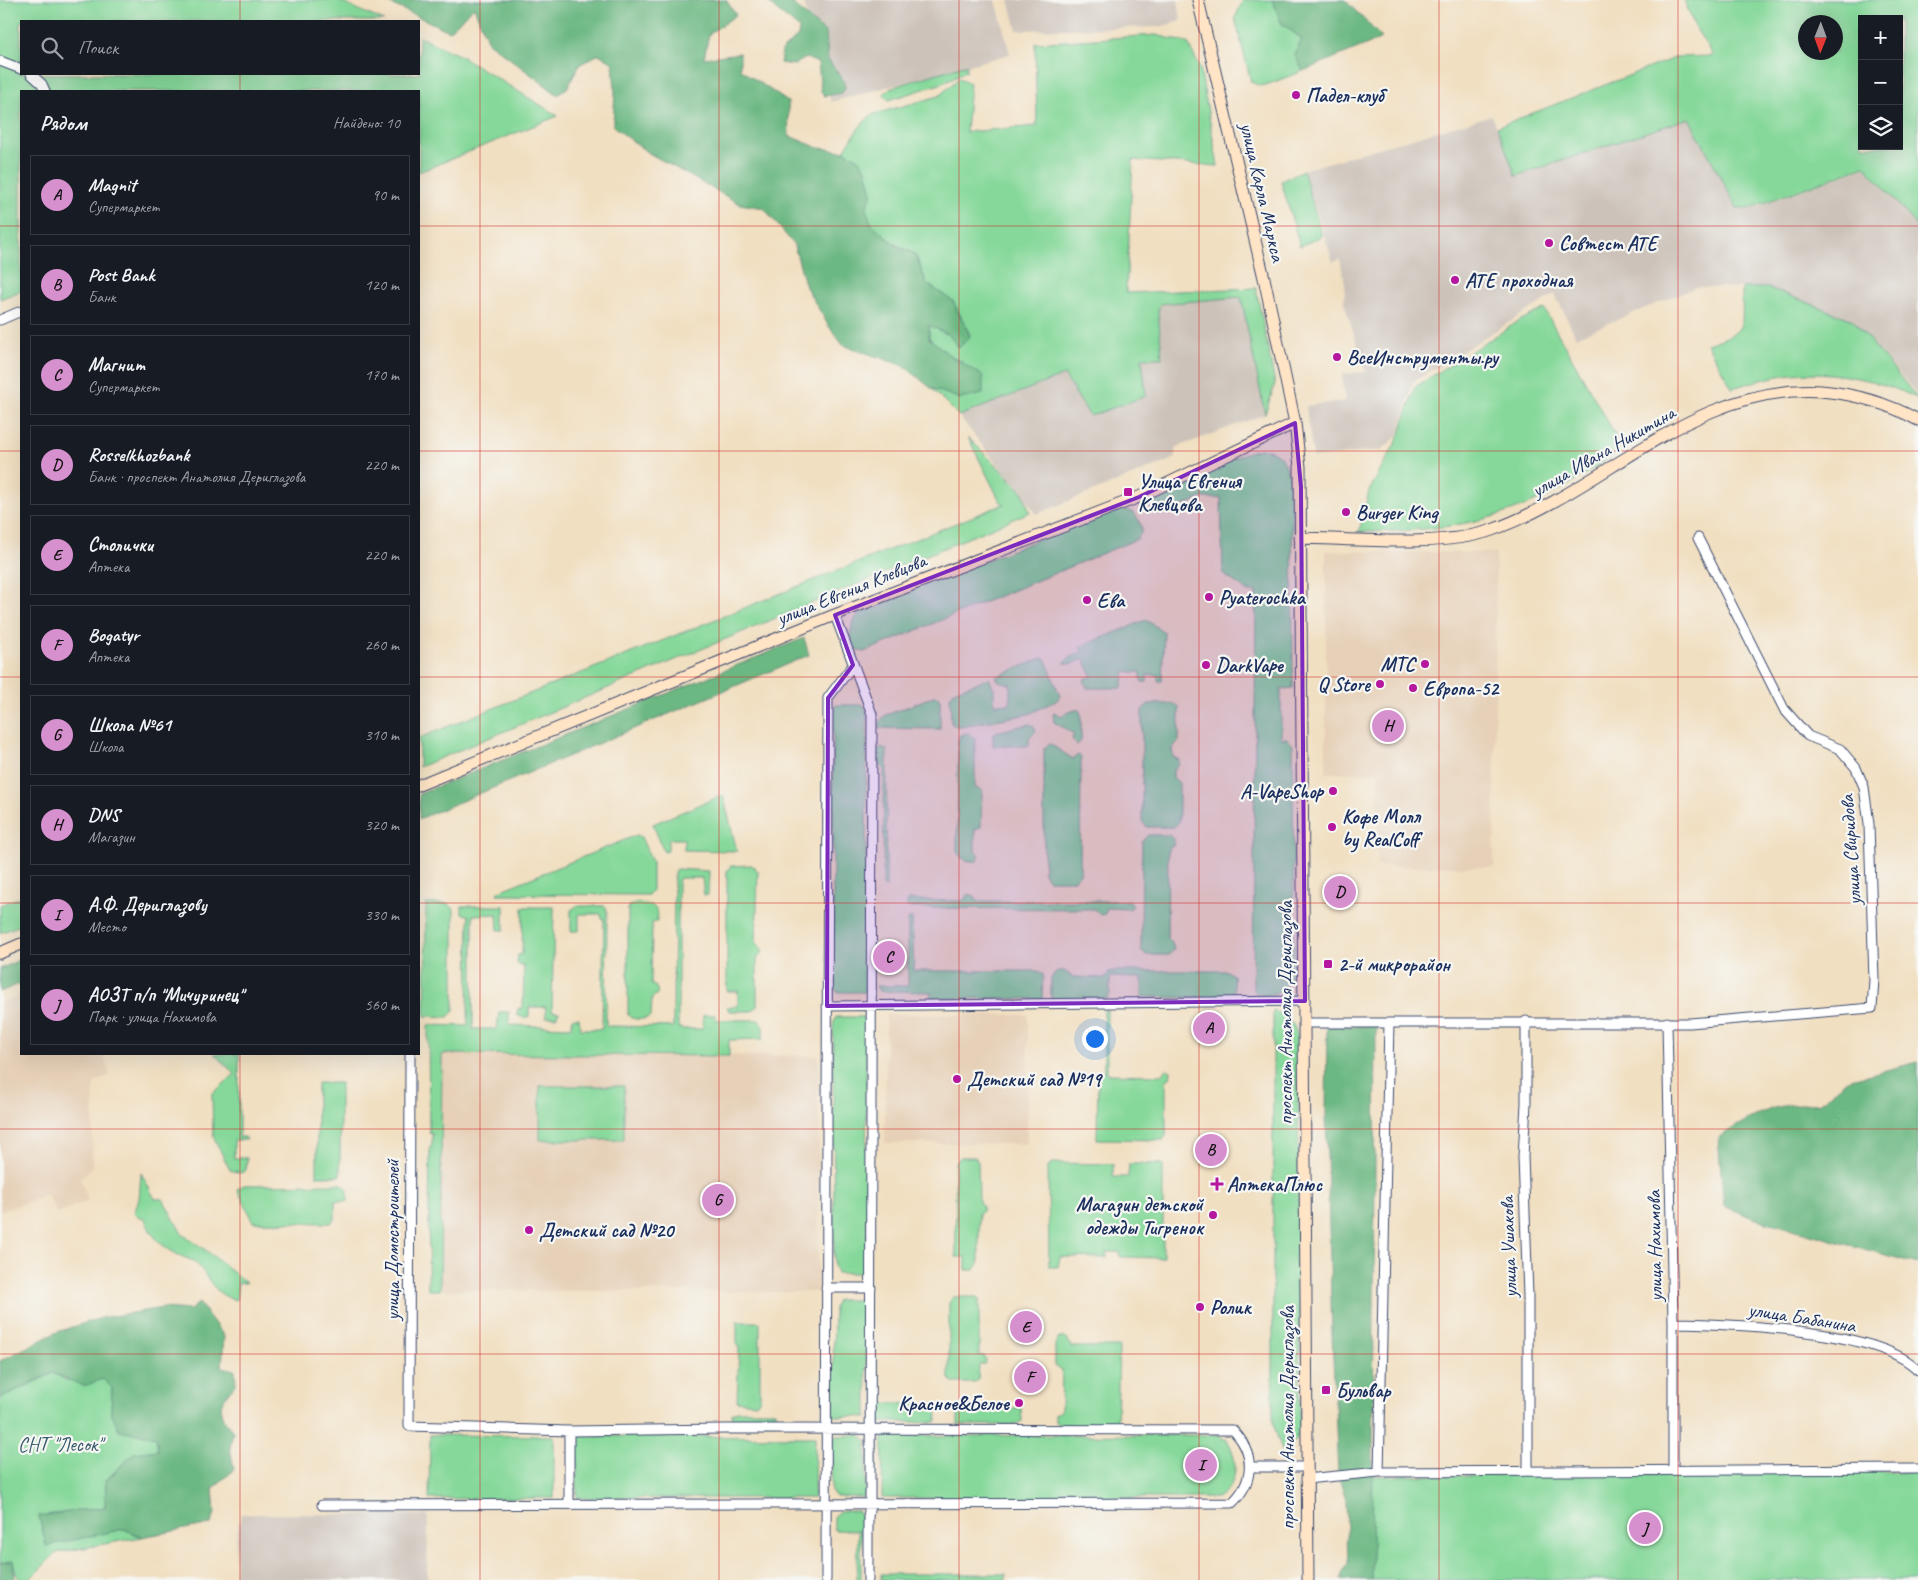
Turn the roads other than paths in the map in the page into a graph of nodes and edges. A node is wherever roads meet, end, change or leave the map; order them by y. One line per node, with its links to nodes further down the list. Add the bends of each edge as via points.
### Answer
1 (1198, 0): 9 (main road, улица Карла Маркса)
2 (0, 61): 3 (street)
3 (20, 69)
4 (33, 75): 5 (street)
5 (45, 90)
6 (20, 312): 7 (street)
7 (0, 320)
8 (1918, 420): 10 (main road, улица Ивана Никитина, via 1890,407 1839,393 1762,394 1704,414 1558,500 1490,531 1428,540)
9 (1295, 423): 10 (main road, проспект Анатолия Дериглазова); 12 (main road, улица Евгения Клевцова, via 1139,497)
10 (1300, 538): 17 (main road, проспект Анатолия Дериглазова)
11 (1698, 538): 21 (street, улица Свиридова, via 1784,709 1808,736 1840,749 1856,768 1864,787 1870,849 1874,980 1872,1008)
12 (836, 615): 13 (street); 14 (main road, улица Евгения Клевцова)
13 (853, 665): 18 (street, via 828,698); 19 (street, via 872,714)
14 (420, 786)
15 (20, 944): 16 (main road)
16 (0, 952)
17 (1305, 1001): 19 (street); 22 (main road, проспект Анатолия Дериглазова)
18 (827, 1006): 19 (street); 25 (street)
19 (872, 1006): 26 (street)
20 (1526, 1021): 21 (street); 23 (street); 35 (street, улица Ушакова, via 1522,1157 1528,1296)
21 (1667, 1022): 27 (street, улица Нахимова)
22 (1305, 1023): 23 (street); 37 (main road, проспект Анатолия Дериглазова)
23 (1389, 1023): 36 (street)
24 (410, 1055): 31 (street, улица Домостроителей, via 409,1426)
25 (826, 1288): 26 (street); 29 (street)
26 (871, 1288): 30 (street)
27 (1674, 1323): 28 (street, улица Бабанина, via 1764,1327 1838,1338 1896,1353); 33 (street, улица Нахимова)
28 (1918, 1370)
29 (826, 1429): 30 (street); 31 (street); 39 (street)
30 (870, 1429): 32 (street, via 1233,1430 1248,1450); 40 (street)
31 (569, 1431): 38 (street)
32 (1250, 1467): 37 (street); 40 (street, via 1247,1484 1232,1503)
33 (1673, 1469): 34 (street); 35 (street)
34 (1918, 1469)
35 (1528, 1471): 36 (street)
36 (1379, 1472): 37 (street)
37 (1306, 1473): 44 (main road, проспект Анатолия Дериглазова)
38 (569, 1503): 39 (street); 41 (street)
39 (826, 1504): 40 (street); 42 (street)
40 (870, 1504): 43 (street)
41 (322, 1505)
42 (826, 1580)
43 (868, 1580)
44 (1308, 1580)

